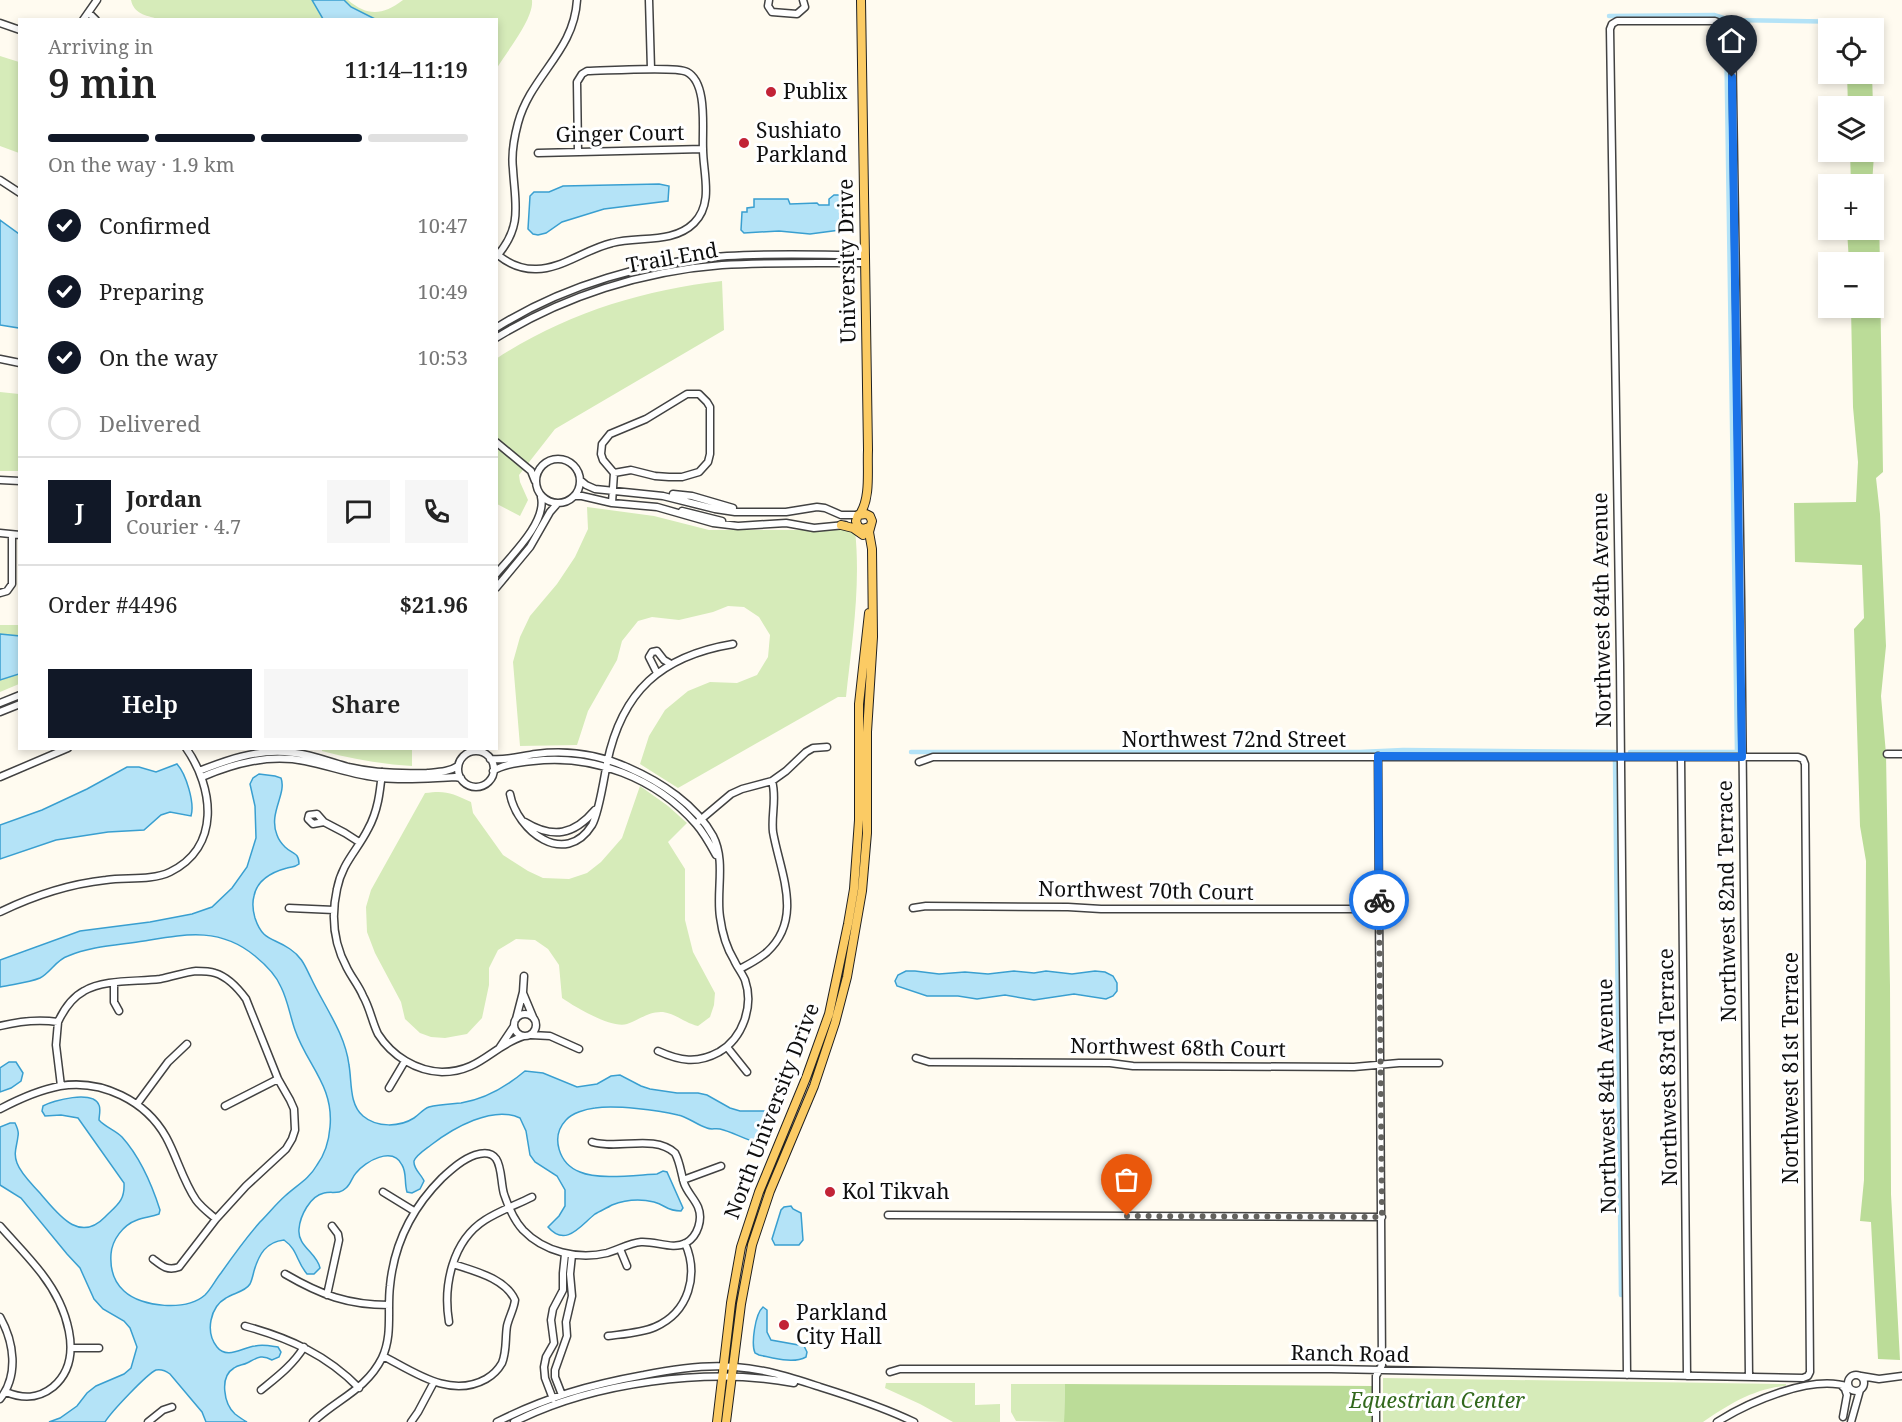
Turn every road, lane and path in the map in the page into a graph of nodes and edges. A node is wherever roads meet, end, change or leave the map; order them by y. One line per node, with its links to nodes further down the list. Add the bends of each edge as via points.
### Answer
1 (97, 0): 7 (street)
2 (577, 0): 19 (street, via 568,39 534,87 518,120 512,156 516,215 510,235)
3 (649, 0): 13 (street)
4 (769, 0): 5 (street, via 772,12 797,14 804,7)
5 (803, 0)
6 (861, 0): 21 (main road, University Drive)
7 (89, 13): 8 (street); 9 (street)
8 (85, 18)
9 (94, 18)
10 (0, 23): 12 (street)
11 (1612, 24): 77 (street, Northwest 84th Avenue); 78 (street, Northwest 82nd Terrace, via 1715,21 1731,28)
12 (18, 29)
13 (651, 69): 14 (street, via 686,71 695,81 704,110); 15 (street, via 587,71 579,78)
14 (703, 149): 15 (street, Ginger Court); 20 (street, via 704,208 694,223 674,235 611,243 544,269 516,266)
15 (578, 152): 16 (street, Ginger Court)
16 (538, 153)
17 (0, 180): 18 (street)
18 (18, 192)
19 (498, 253)
20 (498, 256)
21 (865, 259): 22 (street, Trail End, via 727,256 656,266 565,294); 23 (street, Trail End, via 741,264 657,274 568,302); 27 (main road, University Drive)
22 (498, 327)
23 (498, 337)
24 (0, 360): 25 (street)
25 (18, 363)
26 (498, 444): 29 (street)
27 (868, 450): 46 (main road, University Drive, via 865,505); 47 (main road, University Drive)
28 (544, 464): 29 (street); 32 (street, via 553,459 567,461 576,468); 34 (street)
29 (525, 465): 34 (street)
30 (614, 473): 30 (street, via 631,470 682,477 699,472 710,454 707,402 699,394 687,394 610,434 602,444 601,454); 35 (street)
31 (0, 480): 33 (street)
32 (580, 480): 35 (street, via 586,486); 37 (street)
33 (18, 481)
34 (535, 483): 36 (street)
35 (613, 491): 38 (street); 40 (street)
36 (541, 496): 41 (street); 54 (street, via 543,503)
37 (574, 496): 40 (street); 41 (street)
38 (663, 496): 39 (street); 44 (street, via 692,496)
39 (684, 500): 43 (street); 44 (street)
40 (612, 503): 42 (street)
41 (557, 504): 56 (street)
42 (657, 507): 43 (street); 49 (street, via 704,522)
43 (681, 510): 49 (street)
44 (746, 512): 45 (street)
45 (764, 512): 46 (street, via 817,507 841,515); 48 (street)
46 (859, 515): 47 (main road); 52 (main road)
47 (870, 516): 51 (main road)
48 (764, 523): 49 (street); 50 (street, via 786,522 814,528)
49 (746, 524)
50 (841, 525): 52 (main road)
51 (869, 527): 52 (main road); 57 (main road)
52 (859, 529): 57 (main road)
53 (0, 533): 55 (street)
54 (530, 533): 56 (street); 58 (street)
55 (16, 535): 60 (street, via 12,584)
56 (536, 537): 59 (street)
57 (871, 556): 104 (main road, North University Drive, via 872,597 859,704 856,866)
58 (498, 571)
59 (498, 586)
60 (0, 593)
61 (733, 644): 62 (street, via 702,650)
62 (671, 664): 63 (street); 63 (street, via 657,651 652,652 649,657)
63 (657, 673): 83 (street, via 625,711)
64 (18, 696): 65 (street)
65 (0, 703)
66 (18, 705): 67 (street)
67 (0, 712)
68 (827, 747): 90 (street, via 806,752)
69 (63, 750): 88 (street)
70 (187, 750): 86 (street)
71 (480, 750): 72 (street); 80 (street)
72 (467, 751): 84 (street)
73 (286, 753): 86 (street); 87 (street, via 349,773)
74 (1887, 754): 75 (street)
75 (1902, 754)
76 (1378, 756): 77 (street, Northwest 72nd Street); 82 (street, Northwest 72nd Street, via 933,757); 99 (street)
77 (1620, 757): 79 (street, Northwest 72nd Street); 163 (street, Northwest 84th Avenue)
78 (1742, 757): 79 (street, Northwest 72nd Street); 81 (street, Northwest 72nd Street); 170 (street, Northwest 82nd Terrace)
79 (1681, 758): 165 (street, Northwest 83rd Terrace)
80 (490, 759): 83 (street, via 563,753); 85 (street)
81 (1803, 759): 166 (street, Northwest 81st Terrace)
82 (919, 762)
83 (607, 763): 85 (street, via 544,760); 92 (street); 94 (street, via 662,793)
84 (458, 765): 87 (street, via 448,771); 89 (street)
85 (493, 771): 89 (street, via 487,782 479,786 467,784)
86 (200, 774): 101 (street, via 208,806 207,826 194,853 179,867 158,876 82,883)
87 (382, 775): 89 (street, via 414,780); 96 (street, via 374,818)
88 (0, 777)
89 (461, 778)
90 (772, 781): 94 (street, via 742,789); 102 (street, via 773,832 788,892 786,920 768,951)
91 (510, 794): 93 (street)
92 (597, 807): 93 (street, via 582,824 563,832 543,831); 93 (street, via 584,835 564,844 535,836)
93 (523, 820)
94 (698, 821): 102 (street, via 718,858 723,932 727,948)
95 (324, 822): 96 (street)
96 (359, 842): 100 (street, via 341,874)
97 (290, 908): 100 (street)
98 (913, 908): 99 (street, Northwest 70th Court)
99 (1379, 909): 122 (street)
100 (334, 910): 120 (street, via 335,933 346,967 367,1002 378,1033)
101 (0, 912)
102 (740, 969): 115 (street, via 748,1006 743,1025)
103 (524, 976): 106 (street)
104 (843, 976): 159 (main road, North University Drive, via 744,1236); 160 (main road, North University Drive, via 838,1012 814,1086 752,1245)
105 (114, 983): 107 (street, via 114,1002); 109 (street, via 94,986 75,996); 124 (street, via 195,971 224,977 246,999)
106 (523, 992): 108 (street); 110 (street)
107 (119, 1011)
108 (534, 1019): 110 (street, via 524,1014); 112 (street, via 536,1029); 113 (street)
109 (58, 1022): 111 (street, via 27,1021); 125 (street, via 56,1044)
110 (515, 1022): 112 (street, via 516,1031); 117 (street)
111 (0, 1026)
112 (527, 1036): 113 (street); 117 (street)
113 (550, 1036): 116 (street)
114 (187, 1044): 127 (street, via 168,1062)
115 (727, 1047): 118 (street, via 693,1060); 123 (street)
116 (579, 1049)
117 (498, 1050): 120 (street, via 476,1065 452,1071 428,1070)
118 (658, 1051)
119 (916, 1058): 122 (street, Northwest 68th Court, via 929,1062 1133,1066)
120 (405, 1061): 126 (street)
121 (1438, 1063): 122 (street, Northwest 68th Court)
122 (1381, 1065): 138 (street)
123 (747, 1072)
124 (278, 1079): 128 (street); 139 (street, via 294,1109 292,1139)
125 (62, 1086): 127 (street, via 109,1090); 129 (street, via 29,1095)
126 (389, 1088)
127 (137, 1104): 139 (street, via 166,1137 197,1202)
128 (225, 1106)
129 (0, 1110)
130 (592, 1142): 132 (street, via 611,1146 638,1142 670,1149 678,1159)
131 (721, 1166): 132 (street)
132 (683, 1180): 142 (street, via 700,1217 697,1231)
133 (383, 1192): 136 (street)
134 (532, 1197): 135 (street)
135 (509, 1208): 136 (street, via 501,1168 491,1155 477,1154 451,1170); 144 (street, via 532,1238); 146 (street, via 477,1227)
136 (414, 1211): 150 (street, via 397,1248)
137 (888, 1215): 138 (street)
138 (1382, 1217): 161 (street)
139 (216, 1219): 145 (street, via 179,1267 165,1268)
140 (0, 1226): 156 (street, via 43,1275 66,1322)
141 (332, 1227): 149 (street, via 339,1240)
142 (685, 1243): 143 (street, via 668,1246 638,1242); 154 (street, via 692,1265 691,1285 676,1312 653,1328)
143 (620, 1249): 144 (street, via 593,1255); 147 (street)
144 (569, 1254): 181 (street, via 572,1296 567,1336 555,1370); 182 (street, via 563,1290 551,1320 554,1343 544,1368)
145 (153, 1258)
146 (453, 1264): 152 (street, via 447,1294); 173 (street, via 492,1278 515,1300 506,1350 498,1369 470,1385)
147 (627, 1266)
148 (285, 1274): 149 (street)
149 (327, 1295): 150 (street, via 353,1303)
150 (389, 1305): 158 (street, via 390,1323)
151 (0, 1317): 180 (street, via 13,1359)
152 (449, 1322)
153 (245, 1326): 155 (street)
154 (608, 1336)
155 (304, 1347): 176 (street); 179 (street)
156 (72, 1348): 157 (street); 180 (street, via 62,1379 47,1391 26,1398)
157 (99, 1348)
158 (383, 1356): 173 (street); 176 (street)
159 (723, 1366): 160 (street); 169 (main road, North University Drive); 181 (street, via 662,1371)
160 (733, 1366): 164 (main road, North University Drive); 177 (street, via 780,1374)
161 (1379, 1370): 162 (street, Ranch Road); 163 (street, Ranch Road); 196 (street)
162 (890, 1372)
163 (1627, 1375): 165 (street, Ranch Road)
164 (732, 1376): 169 (street); 177 (street); 194 (main road, North University Drive)
165 (1688, 1376): 170 (street, Ranch Road)
166 (1808, 1376): 170 (street, Ranch Road)
167 (1860, 1376): 171 (street); 172 (street); 178 (street)
168 (1902, 1376): 172 (street)
169 (722, 1377): 184 (street, via 663,1379); 193 (main road, North University Drive)
170 (1749, 1377)
171 (1850, 1377): 174 (street); 175 (street)
172 (1879, 1379): 178 (street)
173 (434, 1382): 190 (street)
174 (1836, 1384): 175 (street); 187 (street, via 1846,1392); 197 (street, via 1805,1386 1776,1394)
175 (1849, 1387): 178 (street); 187 (street, via 1850,1398)
176 (359, 1388): 189 (street)
177 (822, 1388): 195 (street, via 872,1403)
178 (1862, 1388): 198 (street)
179 (261, 1390)
180 (6, 1392): 183 (street)
181 (561, 1394): 182 (street); 184 (street)
182 (553, 1397): 185 (street); 191 (street)
183 (0, 1400)
184 (565, 1401): 185 (street)
185 (555, 1405): 192 (street)
186 (172, 1407): 188 (street)
187 (1842, 1420)
188 (148, 1422)
189 (313, 1422)
190 (411, 1422)
191 (497, 1422)
192 (514, 1422)
193 (717, 1422)
194 (726, 1422)
195 (914, 1422)
196 (1376, 1422)
197 (1717, 1422)
198 (1851, 1422)

